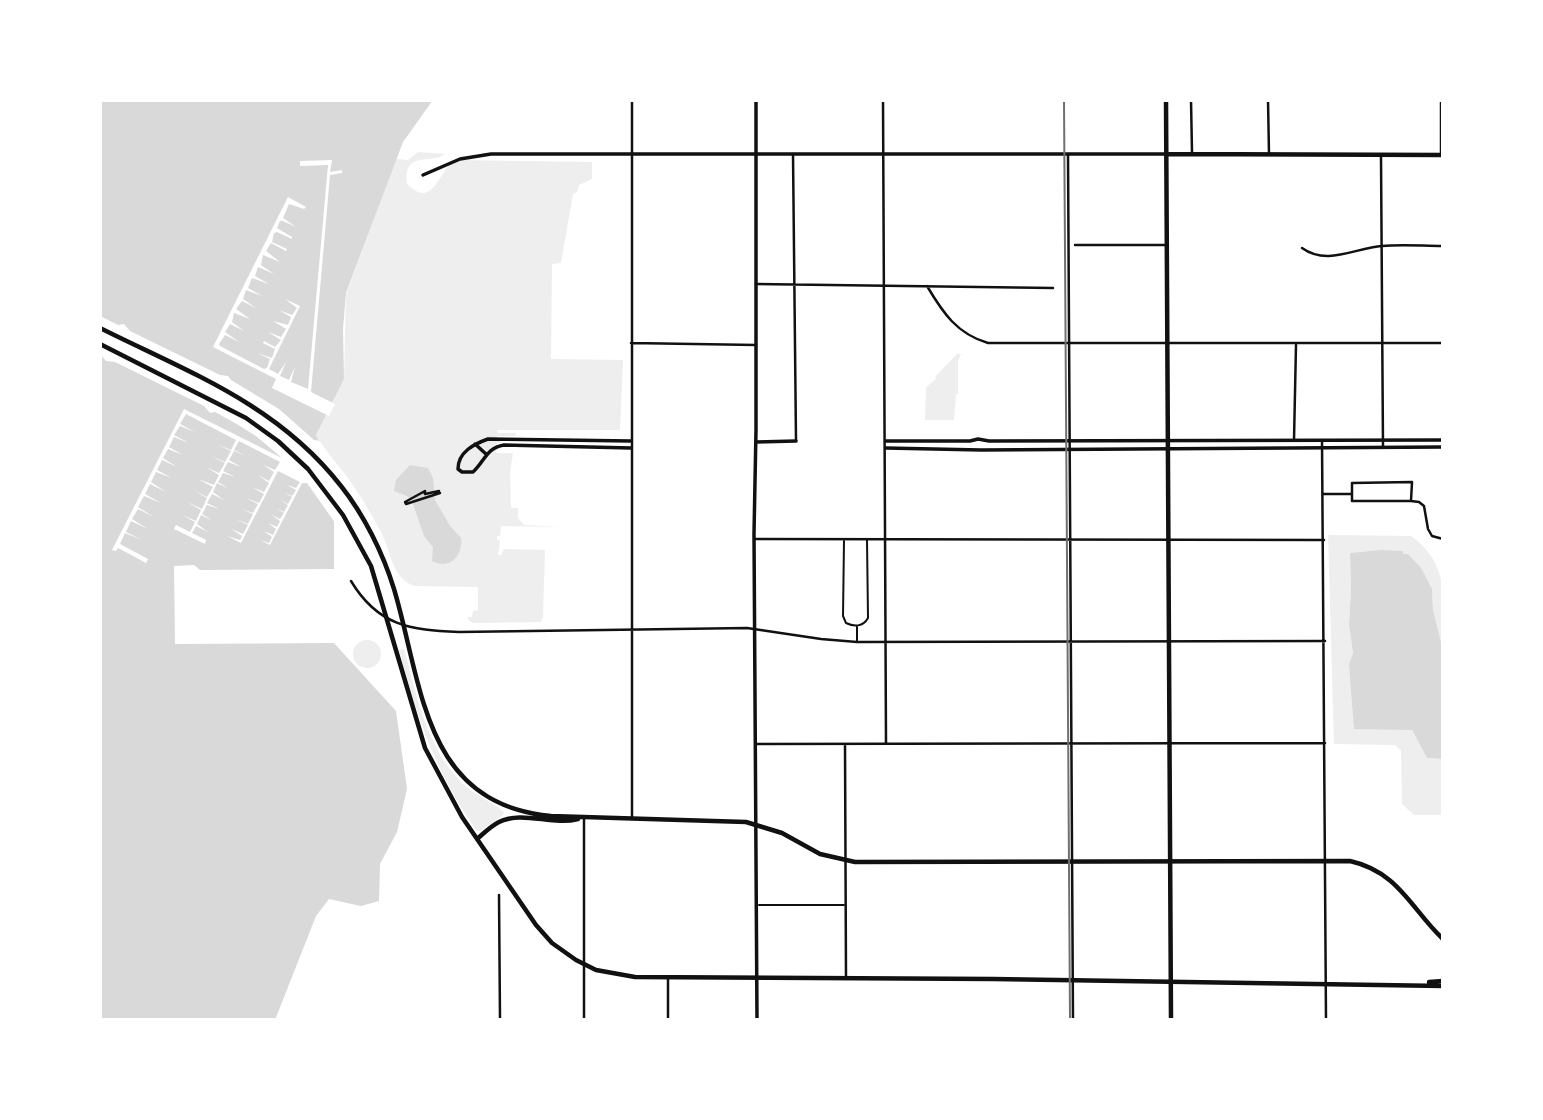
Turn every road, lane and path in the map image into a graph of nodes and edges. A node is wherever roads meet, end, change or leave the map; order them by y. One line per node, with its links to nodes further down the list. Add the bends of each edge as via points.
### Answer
1 (632, 100): 13 (street)
2 (756, 100): 14 (street)
3 (883, 100): 15 (street)
4 (1166, 100): 10 (main road)
5 (1191, 100): 11 (street)
6 (1268, 100): 12 (street)
7 (1408, 100): 8 (lane)
8 (1441, 100): 18 (street)
9 (793, 154): 14 (street); 15 (street); 26 (street)
10 (1167, 154): 11 (main road); 16 (street); 21 (main road)
11 (1192, 154): 12 (main road)
12 (1269, 154): 17 (main road)
13 (632, 155): 14 (street); 19 (street, via 475,155); 31 (street)
14 (756, 155): 25 (street)
15 (884, 155): 16 (street); 27 (street)
16 (1068, 155): 33 (street)
17 (1381, 155): 18 (main road); 22 (street)
18 (1442, 155)
19 (423, 175)
20 (1075, 245): 21 (street)
21 (1167, 245): 34 (main road)
22 (1382, 246): 23 (street); 24 (street, via 1321,256); 38 (street)
23 (1443, 246)
24 (1302, 248)
25 (756, 284): 26 (street); 37 (street)
26 (794, 284): 27 (street); 46 (street)
27 (884, 285): 28 (street); 47 (street)
28 (927, 286): 29 (street); 33 (street, via 938,305 971,338 988,343)
29 (1053, 288)
30 (100, 328): 85 (main road, via 253,405 317,457 348,497 384,561 431,729 442,750 466,780 503,806 532,815)
31 (631, 342): 37 (street); 45 (street)
32 (100, 344): 88 (main road, via 246,418 308,469 344,515 371,566 425,748)
33 (1069, 344): 34 (street); 40 (street)
34 (1168, 344): 35 (street); 39 (main road)
35 (1296, 344): 38 (street); 41 (street)
36 (1443, 344): 38 (street)
37 (756, 345): 48 (street)
38 (1383, 345): 43 (street)
39 (1168, 439): 40 (street); 41 (street); 56 (main road)
40 (1070, 440): 47 (street); 55 (street)
41 (1294, 440): 42 (street)
42 (1322, 440): 43 (street); 50 (street)
43 (1383, 440): 44 (street); 51 (street)
44 (1443, 440)
45 (631, 441): 49 (street, via 496,438); 53 (street)
46 (796, 441): 48 (street)
47 (886, 441): 54 (street)
48 (756, 442): 62 (street)
49 (475, 444): 57 (street); 57 (street, via 460,457 458,469 473,472)
50 (1322, 447): 51 (street); 56 (street); 59 (street)
51 (1383, 447): 52 (street)
52 (1443, 447)
53 (631, 448): 57 (street, via 505,445); 73 (street)
54 (886, 448): 55 (street); 65 (street)
55 (1070, 449): 56 (street); 66 (street)
56 (1168, 449): 67 (main road)
57 (486, 454)
58 (439, 492): 58 (street, via 406,504 405,502 425,491)
59 (1323, 494): 60 (street); 69 (street)
60 (1352, 494): 61 (street, via 1352,501); 61 (street, via 1352,483 1412,482)
61 (1411, 501): 68 (street, via 1424,506 1431,534)
62 (754, 539): 63 (street); 72 (street)
63 (844, 539): 64 (street); 71 (lane, via 843,616 846,623)
64 (867, 539): 65 (street); 71 (lane, via 868,618)
65 (886, 539): 66 (street); 78 (street)
66 (1070, 539): 67 (street); 74 (street)
67 (1168, 539): 69 (street); 75 (main road)
68 (1443, 539)
69 (1324, 540): 76 (street)
70 (351, 581): 73 (street, via 377,613 423,631)
71 (857, 626): 77 (lane)
72 (755, 628): 73 (street); 77 (street); 82 (street)
73 (632, 629): 86 (street)
74 (1071, 641): 75 (street); 78 (street); 79 (street)
75 (1169, 641): 76 (street); 80 (main road)
76 (1325, 641): 81 (street)
77 (857, 642): 78 (street)
78 (886, 642): 84 (street)
79 (1072, 743): 80 (street); 84 (street); 90 (street)
80 (1170, 743): 81 (street); 91 (main road)
81 (1325, 743): 92 (street)
82 (756, 744): 83 (street); 87 (street)
83 (845, 744): 84 (street); 89 (street)
84 (886, 744)
85 (584, 817): 86 (main road); 88 (main road, via 569,821 509,818); 99 (street)
86 (632, 817): 87 (main road)
87 (757, 824): 89 (main road); 94 (street)
88 (477, 839): 99 (main road, via 544,934)
89 (844, 860): 90 (main road); 95 (street)
90 (1073, 861): 91 (main road); 103 (street)
91 (1170, 861): 92 (main road); 104 (main road)
92 (1325, 861): 96 (main road, via 1357,863 1381,873 1398,886); 105 (street)
93 (499, 895): 107 (street)
94 (758, 905): 95 (lane); 101 (street)
95 (845, 905): 102 (street)
96 (1437, 934): 97 (main road); 98 (main road)
97 (1443, 939)
98 (1443, 946)
99 (585, 965): 100 (main road, via 620,976); 108 (street)
100 (668, 977): 101 (main road); 109 (street)
101 (757, 978): 102 (main road); 110 (street)
102 (846, 979): 103 (main road)
103 (1073, 980): 104 (main road); 111 (street)
104 (1171, 981): 105 (main road); 112 (main road)
105 (1325, 983): 106 (main road); 113 (street)
106 (1443, 983)
107 (500, 1020)
108 (584, 1020)
109 (668, 1020)
110 (757, 1020)
111 (1073, 1020)
112 (1171, 1020)
113 (1326, 1020)

